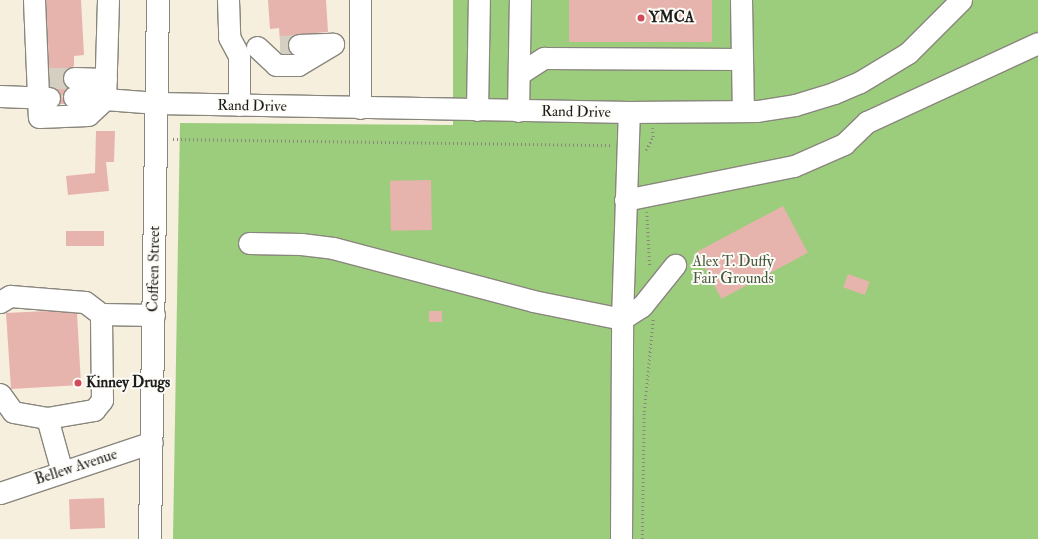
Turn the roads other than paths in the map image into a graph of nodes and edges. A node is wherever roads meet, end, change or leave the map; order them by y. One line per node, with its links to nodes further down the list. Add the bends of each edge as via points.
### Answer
1 (34, 0): 18 (street)
2 (108, 0): 17 (street)
3 (158, 0): 21 (main road, Coffeen Street)
4 (228, 0): 14 (street, via 229,37)
5 (360, 0): 12 (street)
6 (479, 0): 24 (street)
7 (520, 0): 16 (street)
8 (741, 0): 15 (street)
9 (961, 0): 26 (street, Rand Drive, via 908,53 860,82 795,105)
10 (1038, 43): 28 (street, via 867,122 844,144 794,166)
11 (333, 44): 12 (street); 13 (street); 13 (street, via 298,65 276,65)
12 (360, 44): 23 (street)
13 (257, 47): 14 (street)
14 (236, 48): 22 (street, via 239,56)
15 (742, 59): 16 (street, via 544,58); 26 (street)
16 (519, 74): 25 (street)
17 (106, 79): 20 (street); 20 (street, Rand Drive, via 74,88)
18 (43, 88): 19 (street); 20 (street, via 39,117 88,115)
19 (0, 96)
20 (106, 99): 21 (street, Rand Drive)
21 (157, 103): 22 (street, Rand Drive); 35 (main road, Coffeen Street)
22 (239, 105): 23 (street, Rand Drive)
23 (360, 108): 24 (street, Rand Drive)
24 (477, 110): 25 (street, Rand Drive)
25 (518, 111): 27 (street, Rand Drive)
26 (743, 111): 27 (street, Rand Drive)
27 (629, 112): 28 (street)
28 (625, 200): 36 (street)
29 (249, 243): 36 (street, via 301,244 333,248 533,301)
30 (675, 264): 36 (street, via 642,306)
31 (0, 302): 32 (street, via 10,296)
32 (34, 304): 33 (street); 34 (street, via 85,302)
33 (0, 307)
34 (101, 314): 35 (street); 38 (street, via 102,400 94,410)
35 (154, 315): 39 (main road, Coffeen Street)
36 (622, 319): 43 (street)
37 (0, 394): 38 (street, via 13,412)
38 (47, 418): 40 (street)
39 (152, 442): 40 (street, Bellew Avenue); 42 (main road, Coffeen Street)
40 (62, 472): 41 (street, Bellew Avenue)
41 (0, 493)
42 (150, 539)
43 (621, 539)

